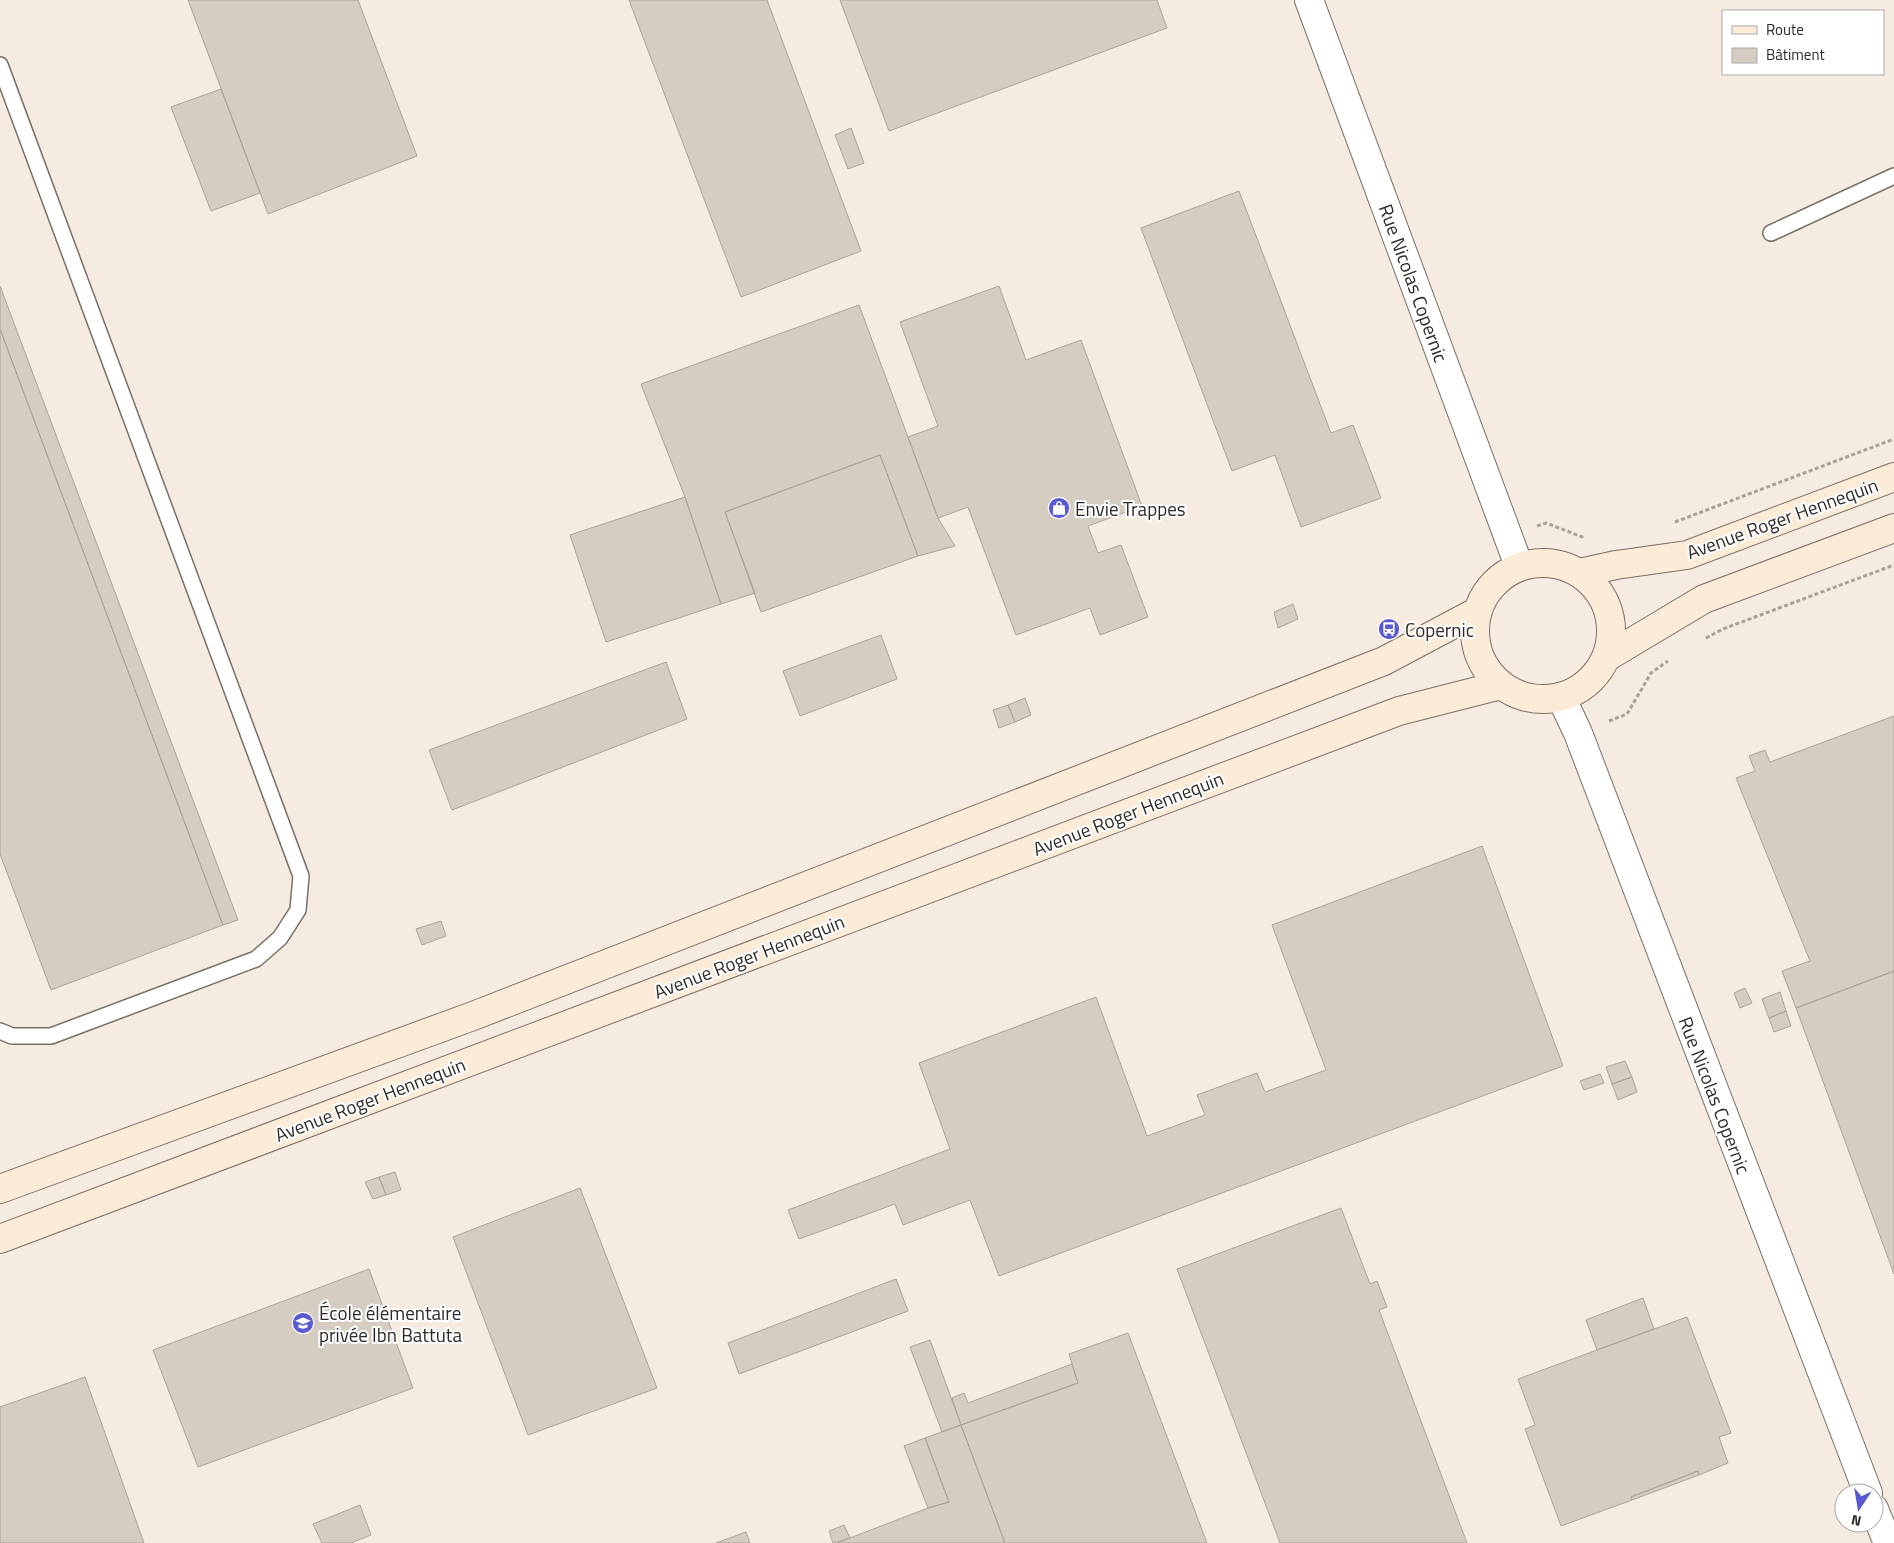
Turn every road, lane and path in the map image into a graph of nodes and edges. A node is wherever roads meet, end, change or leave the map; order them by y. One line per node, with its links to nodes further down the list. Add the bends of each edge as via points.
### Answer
1 (1309, 0): 9 (street, Rue Nicolas Copernic)
2 (0, 65): 21 (lane, via 301,876 298,910 280,938 256,959 51,1036 12,1036)
3 (1894, 176): 4 (lane)
4 (1771, 233)
5 (1894, 439): 7 (path)
6 (1894, 477): 13 (street, Avenue Roger Hennequin, via 1687,555)
7 (1671, 524)
8 (1894, 528): 17 (street, via 1704,599)
9 (1509, 537): 10 (path, via 1546,523); 12 (street, Rue Nicolas Copernic)
10 (1588, 539)
11 (1894, 565): 15 (path)
12 (1519, 566): 13 (street, via 1540,562 1561,564); 14 (street, via 1501,577 1487,592)
13 (1580, 573): 17 (street, via 1598,589 1609,610 1612,633)
14 (1478, 611): 18 (street, via 1475,631 1478,651 1487,670); 22 (street, via 1374,664 473,1016)
15 (1698, 642)
16 (1674, 656): 20 (path, via 1651,673 1627,714)
17 (1607, 657): 19 (street, via 1586,684)
18 (1501, 685): 19 (street, via 1520,695 1540,699); 23 (street, Avenue Roger Hennequin, via 1399,711)
19 (1561, 697): 20 (street, Rue Nicolas Copernic)
20 (1578, 733): 24 (street, Rue Nicolas Copernic)
21 (0, 1031)
22 (0, 1189)
23 (0, 1239)
24 (1864, 1483)

